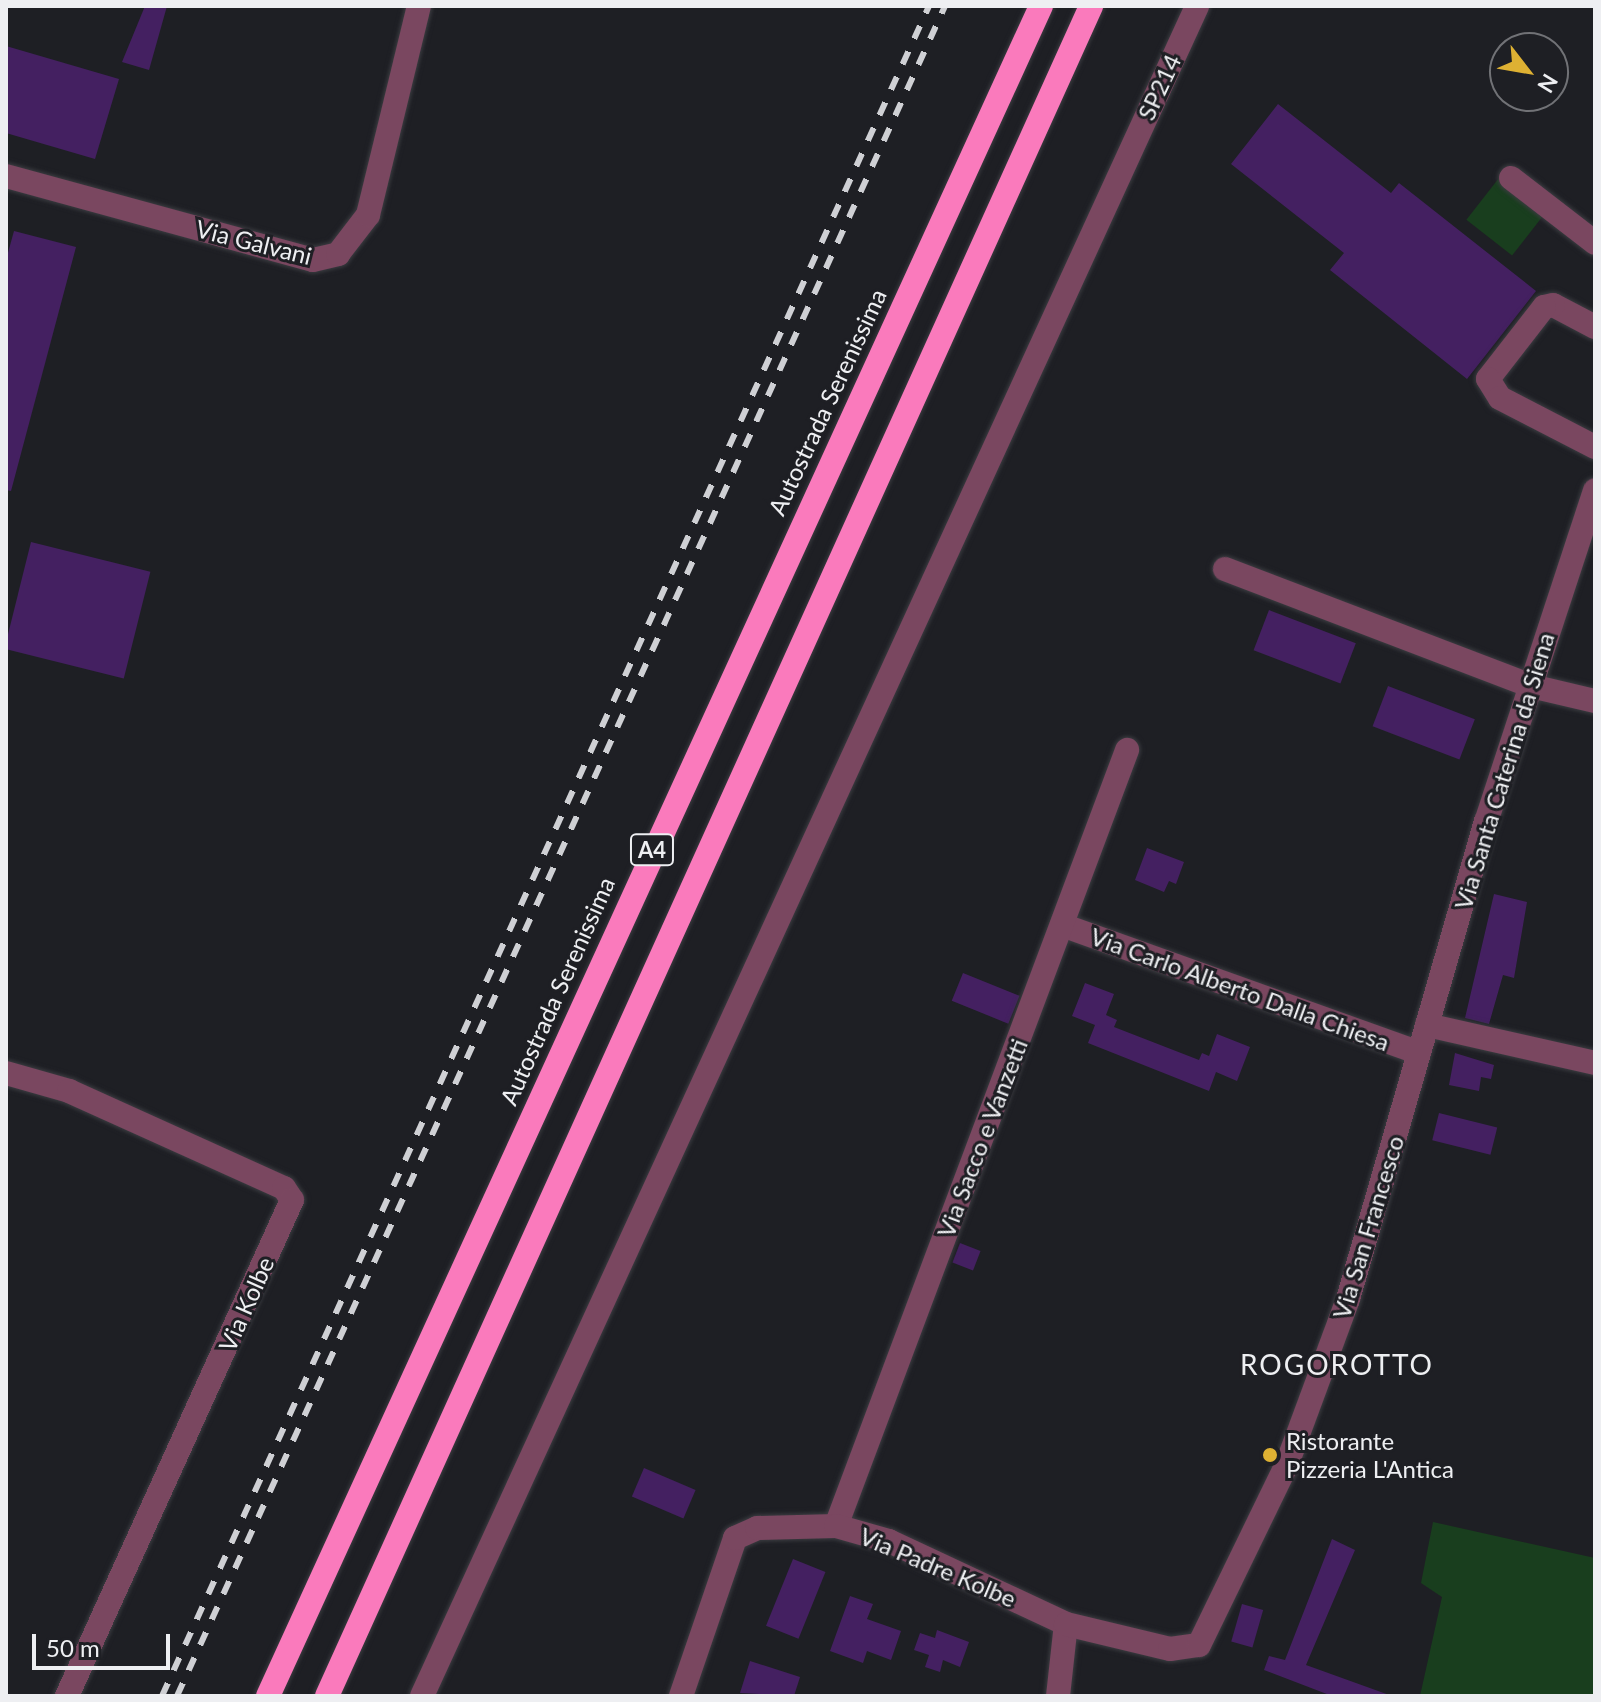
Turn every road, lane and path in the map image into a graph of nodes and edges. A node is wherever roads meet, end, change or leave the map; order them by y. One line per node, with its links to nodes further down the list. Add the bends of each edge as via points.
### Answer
1 (419, 6): 5 (street, Via Galvani, via 368,215 338,254 313,260)
2 (1041, 6): 23 (highway, Autostrada Serenissima / A4)
3 (1091, 6): 24 (highway, A4)
4 (1197, 6): 25 (street, SP214 / SP214)
5 (6, 176)
6 (1511, 178): 7 (street)
7 (1595, 243)
8 (1595, 327): 9 (street, via 1553,305 1544,307 1488,379 1500,398)
9 (1595, 447)
10 (1595, 490): 12 (street, Via Santa Caterina da Siena)
11 (1225, 569): 12 (street)
12 (1531, 686): 13 (street); 16 (street, Via Santa Caterina da Siena)
13 (1595, 701)
14 (1127, 750): 15 (street, Via Sacco e Vanzetti)
15 (1062, 925): 17 (street, Via Carlo Alberto Dalla Chiesa); 20 (street, Via Sacco e Vanzetti)
16 (1427, 1025): 17 (street, Via Santa Caterina da Siena); 18 (street)
17 (1419, 1053): 21 (street, Via San Francesco, via 1348,1299 1287,1464 1211,1630 1199,1645 1170,1649)
18 (1595, 1063)
19 (6, 1073): 22 (street, Via Kolbe, via 69,1091 284,1188 292,1200)
20 (836, 1526): 21 (street, Via Padre Kolbe, via 889,1541); 26 (street, Via Padre Kolbe, via 757,1528 735,1538)
21 (1066, 1624): 27 (street)
22 (67, 1696)
23 (268, 1696)
24 (327, 1696)
25 (422, 1696)
26 (681, 1696)
27 (1058, 1696)

